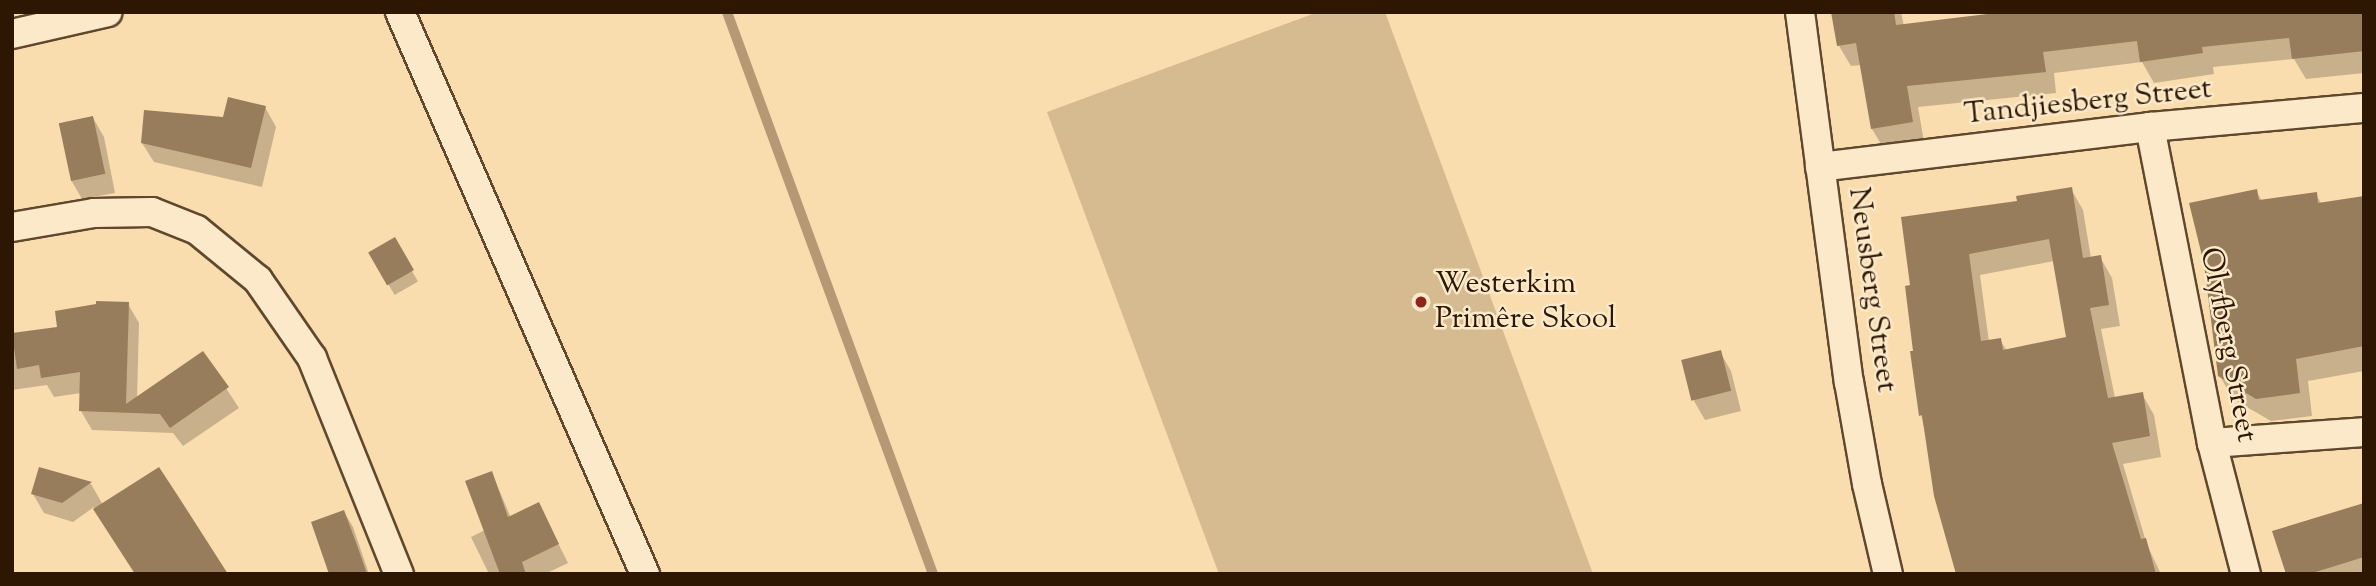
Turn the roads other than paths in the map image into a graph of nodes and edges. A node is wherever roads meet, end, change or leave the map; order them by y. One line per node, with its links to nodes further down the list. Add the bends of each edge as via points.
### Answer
1 (108, 12): 4 (street)
2 (400, 12): 12 (street)
3 (1800, 12): 7 (street, Neusberg Street)
4 (12, 34)
5 (2364, 108): 6 (street, Tandjiesberg Street)
6 (2150, 127): 7 (street, Tandjiesberg Street); 10 (street, Olyfberg Street)
7 (1820, 167): 13 (street, Neusberg Street, via 1849,382)
8 (12, 227): 11 (street, via 94,213 152,212 197,230 258,280 312,358)
9 (2364, 432): 10 (street)
10 (2212, 443): 14 (street, Olyfberg Street)
11 (399, 574)
12 (645, 574)
13 (1888, 574)
14 (2246, 574)

